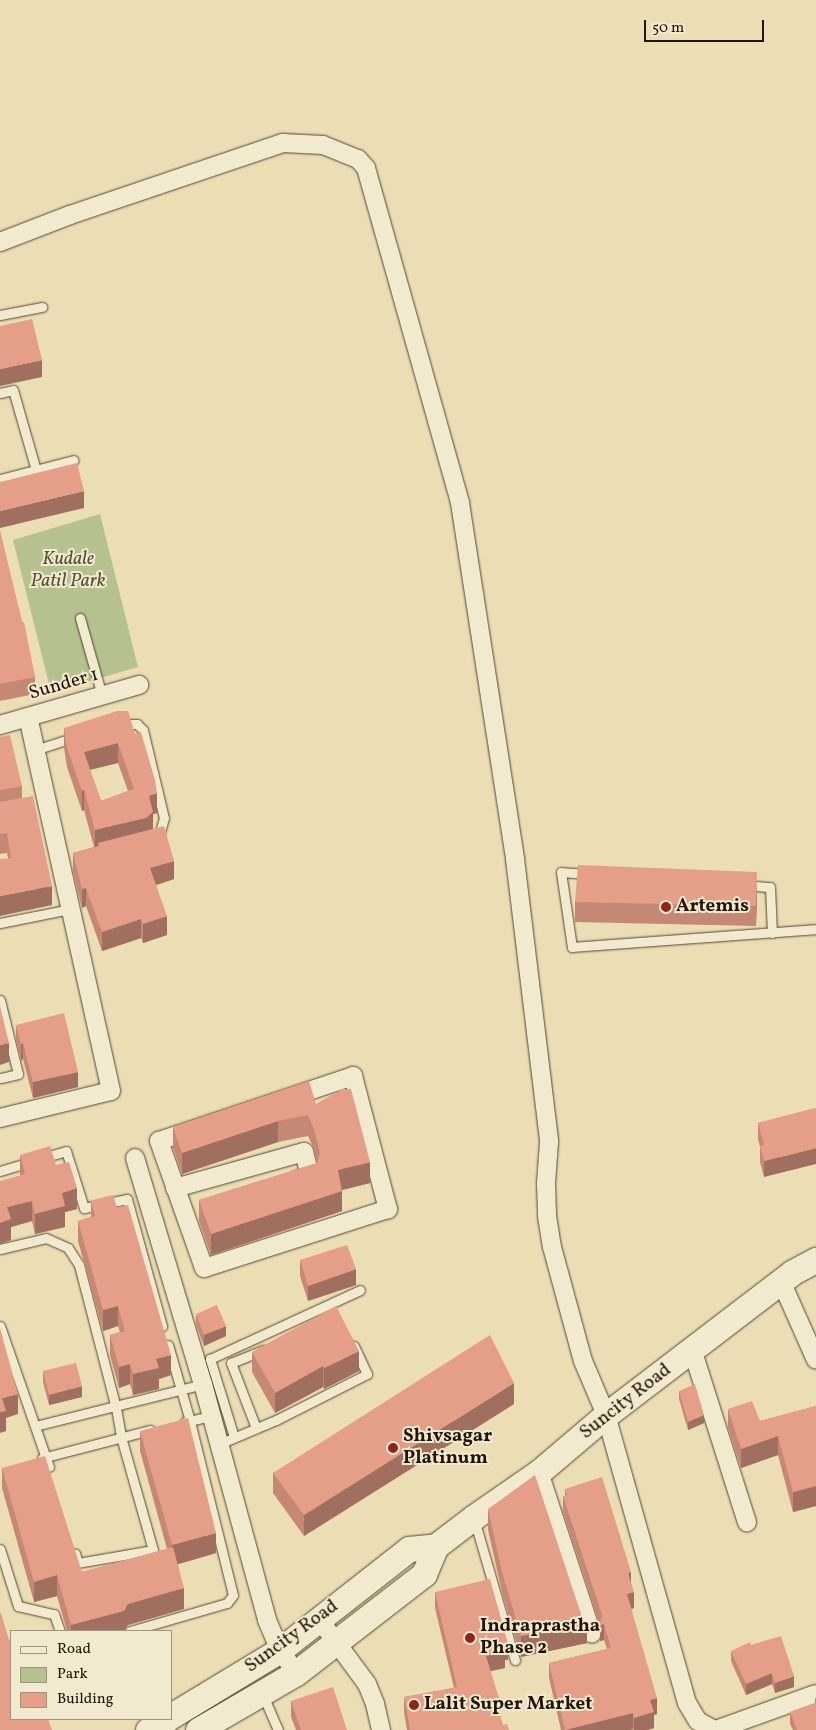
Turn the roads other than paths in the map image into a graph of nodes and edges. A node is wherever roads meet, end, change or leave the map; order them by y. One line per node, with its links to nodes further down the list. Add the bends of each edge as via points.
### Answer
1 (0, 242): 44 (street, via 283,143 323,145 358,159 366,168 460,503 515,859 549,1142 546,1184 550,1240 583,1361)
2 (42, 307): 3 (lane)
3 (0, 315)
4 (0, 393): 6 (lane, via 13,390)
5 (74, 460): 6 (lane)
6 (36, 470): 7 (lane)
7 (0, 479)
8 (80, 618): 10 (lane)
9 (140, 685): 10 (street, Sunder 1)
10 (102, 696): 11 (street, Sunder 1)
11 (28, 718): 12 (street, Sunder 1); 15 (street)
12 (0, 725)
13 (108, 727): 16 (lane, via 127,723 137,724 143,730 164,818 160,835)
14 (82, 735): 15 (lane)
15 (35, 750): 19 (street, via 44,808 66,864)
16 (149, 843)
17 (601, 875): 22 (lane, via 561,872 572,947)
18 (730, 884): 22 (lane, via 770,887)
19 (70, 908): 20 (lane); 25 (street, via 111,1091)
20 (0, 923)
21 (816, 929): 22 (lane)
22 (772, 933)
23 (0, 1000): 24 (lane, via 18,1074)
24 (0, 1078)
25 (0, 1118)
26 (135, 1158): 31 (street)
27 (0, 1170): 42 (lane, via 66,1151 84,1208 127,1199)
28 (283, 1184): 29 (street, via 310,1176 304,1152)
29 (180, 1201): 29 (street, via 204,1268 388,1209 353,1076 158,1141); 30 (street); 31 (street)
30 (202, 1209)
31 (152, 1210): 41 (street)
32 (0, 1249): 43 (lane, via 46,1238 68,1248 79,1265)
33 (816, 1260): 34 (street, Suncity Road)
34 (782, 1281): 39 (street, Suncity Road); 40 (street)
35 (360, 1290): 52 (lane, via 210,1359)
36 (0, 1326): 48 (lane)
37 (348, 1334): 49 (lane, via 367,1374)
38 (276, 1344): 49 (lane, via 231,1363)
39 (692, 1349): 44 (street, Suncity Road); 57 (street)
40 (816, 1360)
41 (203, 1384): 42 (lane); 45 (street)
42 (180, 1390): 43 (lane); 46 (lane)
43 (116, 1408): 48 (lane); 51 (lane)
44 (606, 1415): 54 (street, Suncity Road); 77 (street, via 688,1704 698,1721)
45 (211, 1416): 46 (lane); 52 (street)
46 (190, 1421): 47 (lane); 63 (lane, via 233,1595 227,1603)
47 (173, 1425)
48 (35, 1426): 53 (lane)
49 (256, 1428): 52 (lane)
50 (156, 1429): 51 (lane)
51 (121, 1437): 53 (lane); 58 (lane, via 153,1550 78,1563)
52 (227, 1440): 66 (street, via 266,1620)
53 (41, 1458): 55 (lane)
54 (539, 1472): 56 (street, Suncity Road); 64 (street)
55 (51, 1475)
56 (474, 1517): 59 (street, Suncity Road); 67 (lane)
57 (747, 1522)
58 (72, 1545)
59 (436, 1546): 61 (street, Suncity Road, via 409,1549); 65 (street, Suncity Road, via 424,1574)
60 (0, 1549): 62 (lane, via 18,1606 54,1614)
61 (320, 1619): 65 (street); 66 (street, Suncity Road)
62 (60, 1630)
63 (133, 1630)
64 (592, 1634)
65 (336, 1642): 68 (street, Suncity Road); 76 (street, via 367,1684)
66 (280, 1650): 68 (street); 71 (street, Suncity Road)
67 (515, 1660)
68 (296, 1673): 69 (street, Suncity Road)
69 (262, 1693): 74 (street, Suncity Road); 75 (lane)
70 (816, 1694): 77 (street)
71 (172, 1715)
72 (165, 1720): 73 (street)
73 (148, 1730)
74 (198, 1730)
75 (278, 1730)
76 (381, 1730)
77 (715, 1730)

